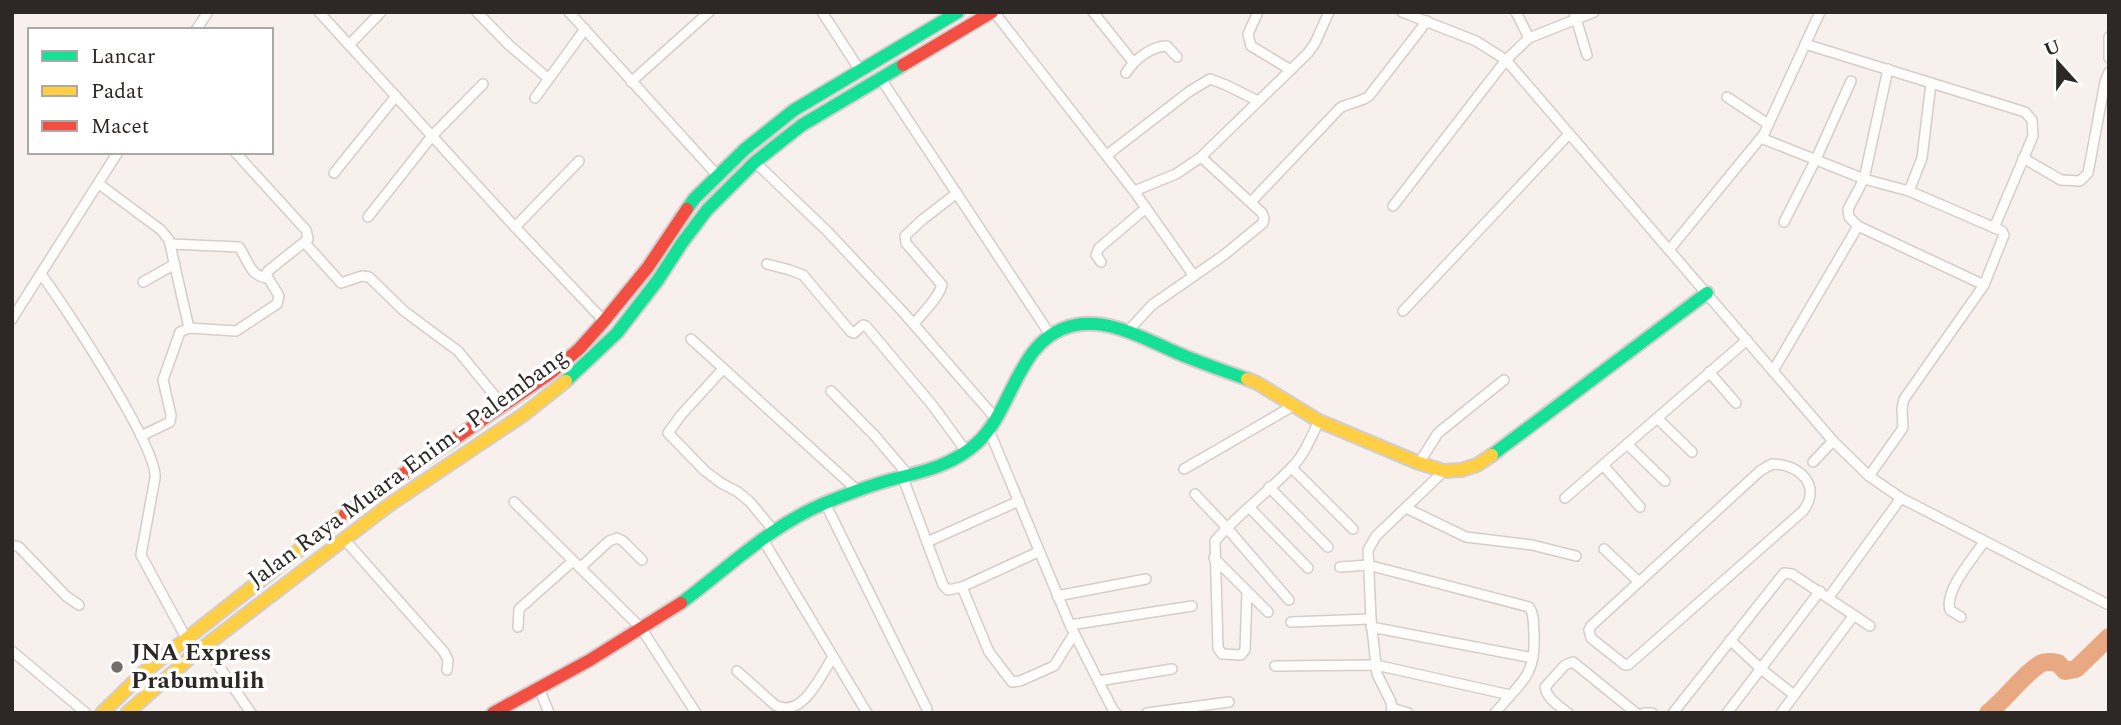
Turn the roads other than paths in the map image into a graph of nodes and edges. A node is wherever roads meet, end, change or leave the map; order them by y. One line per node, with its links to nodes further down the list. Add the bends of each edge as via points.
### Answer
1 (208, 12): 22 (street)
2 (382, 12): 27 (street)
3 (477, 12): 38 (street)
4 (569, 12): 23 (street)
5 (709, 12): 41 (street)
6 (822, 12): 35 (street)
7 (931, 12): 21 (street)
8 (958, 12): 21 (main road, Jalan Raya Muara Enim - Palembang)
9 (993, 12): 39 (main road, Jalan Raya Muara Enim - Palembang); 54 (street)
10 (1093, 12): 32 (street)
11 (1258, 12): 34 (street, via 1248,34 1251,46)
12 (1329, 12): 34 (street, via 1312,48)
13 (1402, 12): 18 (street)
14 (1516, 12): 25 (street)
15 (1594, 12): 19 (street)
16 (1820, 12): 26 (street)
17 (323, 14): 27 (street)
18 (1413, 14): 20 (street)
19 (1575, 16): 25 (street); 28 (street)
20 (1426, 21): 31 (street, via 1476,41); 67 (street, via 1369,96 1340,108)
21 (939, 24): 35 (main road, Jalan Raya Muara Enim - Palembang)
22 (197, 28)
23 (585, 29): 38 (street); 41 (street)
24 (2109, 37): 30 (street)
25 (1529, 38): 31 (street)
26 (1805, 44): 33 (street); 48 (street)
27 (349, 45): 44 (street)
28 (1587, 55)
29 (1177, 57): 32 (street, via 1167,46 1157,47)
30 (2109, 58)
31 (1506, 60): 49 (street); 68 (street)
32 (1133, 62): 37 (street)
33 (1888, 69): 42 (street); 62 (street)
34 (1291, 70): 47 (street)
35 (861, 72): 61 (main road, Jalan Raya Muara Enim - Palembang, via 777,123)
36 (2109, 72): 56 (street, via 2088,173 2080,181 2060,180)
37 (1126, 73)
38 (549, 79): 46 (street)
39 (881, 79): 59 (main road, Jalan Raya Muara Enim - Palembang, via 802,125); 66 (street)
40 (1850, 81): 57 (street)
41 (631, 82): 61 (street)
42 (1931, 83): 56 (street, via 2025,112 2032,120 2033,136); 65 (street, via 1922,158)
43 (483, 84): 50 (street)
44 (396, 96): 50 (street); 60 (street)
45 (1727, 97): 48 (street)
46 (536, 98)
47 (1258, 101): 54 (street, via 1209,79); 55 (street)
48 (1768, 124): 51 (street)
49 (1569, 134): 77 (street); 87 (street)
50 (432, 136): 70 (street); 73 (street)
51 (1761, 138): 57 (street); 77 (street)
52 (117, 154): 63 (street)
53 (237, 154): 75 (street, via 306,230)
54 (1107, 155): 64 (street)
55 (1200, 157): 64 (street, via 1176,174); 67 (street)
56 (2024, 158): 74 (street)
57 (1816, 159): 62 (street); 71 (street)
58 (579, 161): 73 (street)
59 (755, 162): 90 (street); 136 (main road, Jalan Raya Muara Enim - Palembang, via 707,210 617,333 591,359 523,415)
60 (334, 173)
61 (717, 175): 89 (main road, Jalan Raya Muara Enim - Palembang)
62 (1864, 179): 65 (street); 72 (street, via 1848,209)
63 (99, 184): 76 (street, via 161,230); 81 (street)
64 (1135, 191): 69 (street)
65 (1909, 191): 74 (street)
66 (957, 193): 90 (street, via 905,236 942,285); 93 (street)
67 (1251, 202): 82 (street, via 1262,213 1263,223)
68 (1393, 206)
69 (1146, 208): 78 (street, via 1099,248 1096,255); 82 (street)
70 (368, 217)
71 (1784, 222)
72 (1858, 226): 85 (street); 97 (street)
73 (515, 227): 89 (street)
74 (1994, 228): 85 (street, via 2004,238)
75 (305, 243): 83 (street, via 268,271); 103 (street, via 341,284 366,276 458,351)
76 (171, 244): 79 (street); 83 (street, via 239,247 253,272)
77 (1669, 250): 86 (street)
78 (1101, 262)
79 (175, 264): 84 (street); 91 (street)
80 (767, 264): 110 (street, via 803,275 851,332 866,326)
81 (41, 274): 88 (street); 107 (street)
82 (1194, 276): 92 (street, via 1152,305)
83 (267, 278): 91 (street, via 280,300 241,328)
84 (143, 282)
85 (1984, 285): 118 (street, via 1905,399 1903,428)
86 (1707, 293): 95 (street); 117 (main road, via 1490,457 1461,470)
87 (1403, 311)
88 (12, 319)
89 (604, 321): 103 (main road, Jalan Raya Muara Enim - Palembang, via 579,349)
90 (914, 324): 106 (street)
91 (189, 328): 107 (street, via 180,332 164,375 172,419)
92 (1127, 332): 93 (main road, via 1089,323); 102 (main road, via 1257,383)
93 (1051, 336): 106 (main road, via 1031,355)
94 (691, 339): 96 (street)
95 (1747, 340): 97 (street); 98 (street)
96 (723, 369): 122 (street); 134 (street, via 668,433 705,471 750,502)
97 (1773, 371): 108 (street)
98 (1709, 372): 101 (street); 104 (street)
99 (1504, 380): 112 (street, via 1438,433)
100 (831, 391): 119 (street, via 875,436)
101 (1736, 403)
102 (1293, 406): 105 (main road); 116 (street)
103 (504, 407): 156 (main road, Jalan Raya Muara Enim - Palembang, via 374,493)
104 (1657, 418): 109 (street); 111 (street)
105 (1319, 421): 112 (main road); 115 (street)
106 (993, 425): 110 (main road); 126 (street)
107 (141, 436): 175 (street, via 155,466 141,555)
108 (1833, 441): 114 (street); 118 (street)
109 (1627, 444): 113 (street); 120 (street)
110 (966, 451): 119 (main road, via 939,467)
111 (1692, 452)
112 (1419, 463): 117 (main road)
113 (1603, 465): 124 (street); 130 (street)
114 (1808, 467): 152 (street, via 1766,467); 152 (street, via 1809,500 1803,512 1626,665 1591,638 1589,630)
115 (1292, 468): 121 (street); 133 (street)
116 (1184, 469)
117 (1444, 471): 131 (street)
118 (1869, 475): 125 (street)
119 (906, 477): 122 (main road); 137 (street)
120 (1665, 481)
121 (1269, 487): 129 (street); 140 (street)
122 (858, 491): 128 (main road)
123 (1195, 494): 132 (street)
124 (1565, 498)
125 (1901, 498): 138 (street); 158 (street)
126 (1019, 501): 137 (street); 142 (street)
127 (514, 502): 146 (street)
128 (825, 503): 134 (main road); 193 (street)
129 (1249, 507): 132 (street); 149 (street)
130 (1640, 507)
131 (1406, 509): 143 (street, via 1465,537); 147 (street, via 1371,543)
132 (1227, 528): 144 (street, via 1215,541); 159 (street)
133 (1353, 529)
134 (774, 531): 135 (main road)
135 (762, 538): 173 (main road, via 713,579); 179 (street)
136 (344, 539): 163 (main road, Jalan Raya Muara Enim - Palembang); 185 (street, via 444,652)
137 (927, 542): 153 (street, via 945,588)
138 (1984, 542): 160 (street); 167 (street, via 1949,597 1950,610)
139 (12, 545): 161 (street)
140 (1328, 547)
141 (1604, 549): 152 (street)
142 (1038, 552): 153 (street); 157 (street)
143 (1576, 556)
144 (1214, 558): 154 (street); 154 (street, via 1218,648 1223,654 1241,655 1245,650)
145 (642, 560): 148 (street, via 617,538)
146 (573, 561): 148 (street); 171 (street, via 519,609)
147 (1368, 565): 150 (street); 170 (street); 180 (street, via 1529,607)
148 (580, 568): 173 (street)
149 (1308, 568)
150 (1340, 568)
151 (1146, 579): 157 (street)
152 (1639, 582)
153 (962, 587): 174 (street, via 990,655 1012,681 1054,666)
154 (1247, 591): 165 (street)
155 (1820, 592): 158 (street); 176 (street, via 1784,573); 184 (street)
156 (243, 594): 163 (main road); 164 (main road, Jalan Raya Muara Enim - Palembang)
157 (1057, 596): 174 (street)
158 (1829, 597): 166 (street)
159 (1289, 600)
160 (2109, 605)
161 (79, 606)
162 (1192, 607): 174 (street)
163 (255, 608): 169 (main road, Jalan Raya Muara Enim - Palembang)
164 (223, 609): 169 (main road); 175 (main road, Jalan Raya Muara Enim - Palembang)
165 (1268, 612)
166 (1854, 615): 172 (street); 190 (street)
167 (1961, 617)
168 (1291, 622): 170 (street)
169 (236, 623): 177 (main road, Jalan Raya Muara Enim - Palembang)
170 (1371, 623): 180 (street); 181 (street)
171 (518, 626)
172 (1870, 626)
173 (641, 628): 188 (main road); 201 (street)
174 (1072, 629): 187 (street)
175 (186, 638): 196 (main road, Jalan Raya Muara Enim - Palembang)
176 (1730, 640): 184 (street); 212 (street)
177 (205, 646): 197 (main road, Jalan Raya Muara Enim - Palembang); 198 (street)
178 (12, 651): 195 (street)
179 (833, 657): 186 (street, via 794,708 775,705); 202 (street)
180 (1533, 658): 189 (street, via 1527,677)
181 (1376, 665): 182 (street); 189 (street); 194 (street)
182 (1275, 666)
183 (1172, 669): 187 (street)
184 (1761, 669): 190 (street); 213 (street)
185 (447, 670)
186 (737, 671)
187 (1098, 681): 203 (street)
188 (539, 688): 199 (main road); 200 (street)
189 (1510, 695): 206 (street)
190 (1794, 695): 214 (street)
191 (1553, 701): 207 (street); 208 (street); 209 (street, via 1546,683 1573,662)
192 (1229, 702): 204 (street)
193 (927, 709)
194 (1392, 710): 205 (street)
195 (86, 713)
196 (102, 713)
197 (127, 713)
198 (251, 713)
199 (494, 713)
200 (549, 713)
201 (696, 713)
202 (867, 713)
203 (1116, 713)
204 (1147, 713)
205 (1408, 713)
206 (1495, 713)
207 (1560, 713)
208 (1568, 713)
209 (1636, 713)
210 (1644, 713): 211 (street)
211 (1651, 713)
212 (1673, 713)
213 (1727, 713)
214 (1781, 713)

